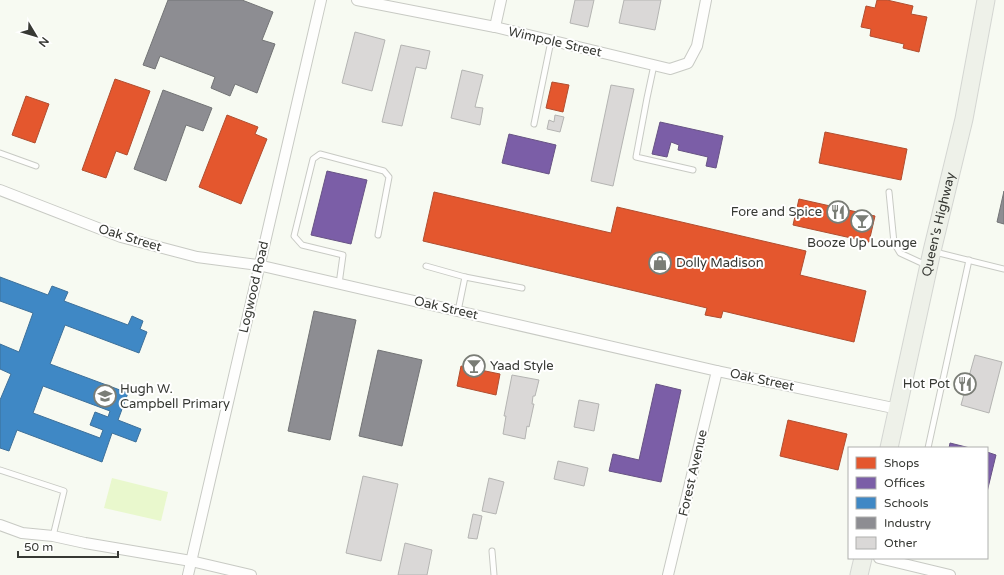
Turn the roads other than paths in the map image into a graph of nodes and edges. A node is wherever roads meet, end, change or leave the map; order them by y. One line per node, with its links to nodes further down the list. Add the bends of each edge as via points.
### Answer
1 (321, 0): 18 (street, Logwood Road)
2 (357, 0): 6 (street, Wimpole Street)
3 (501, 0): 6 (street)
4 (706, 0): 8 (street, Wimpole Street, via 696,46 688,63 670,69)
5 (986, 0): 16 (main road, Queen's Highway, via 964,119)
6 (495, 27): 7 (street, Wimpole Street)
7 (551, 41): 8 (street, Wimpole Street); 9 (lane)
8 (654, 65): 12 (lane, via 636,156)
9 (534, 124)
10 (0, 152): 11 (lane)
11 (36, 166)
12 (693, 170)
13 (0, 190): 18 (street, Oak Street, via 120,237 197,257)
14 (889, 192): 16 (lane, via 894,243 900,253)
15 (378, 235): 22 (lane, via 389,177 384,171 320,154 313,158 294,236 302,245 343,255)
16 (931, 259): 17 (lane); 26 (main road, Queen's Highway)
17 (968, 260): 20 (lane); 28 (lane)
18 (258, 265): 22 (street, Oak Street); 35 (street, Logwood Road)
19 (426, 266): 21 (lane)
20 (1004, 269)
21 (465, 277): 23 (lane); 24 (lane)
22 (339, 284): 24 (street, Oak Street)
23 (522, 288)
24 (458, 311): 25 (street, Oak Street)
25 (716, 371): 26 (street, Oak Street); 40 (street, Forest Avenue)
26 (898, 409): 27 (main road, Queen's Highway)
27 (889, 447)
28 (928, 447)
29 (0, 470): 31 (lane, via 64,491)
30 (0, 525): 31 (street, via 22,533)
31 (53, 536): 35 (street)
32 (492, 551): 39 (lane)
33 (864, 559): 41 (main road)
34 (887, 559): 36 (street)
35 (191, 561): 37 (street, Logwood Road); 38 (street)
36 (903, 561): 42 (street)
37 (188, 575)
38 (251, 575)
39 (494, 575)
40 (668, 575)
41 (859, 575)
42 (950, 575)

